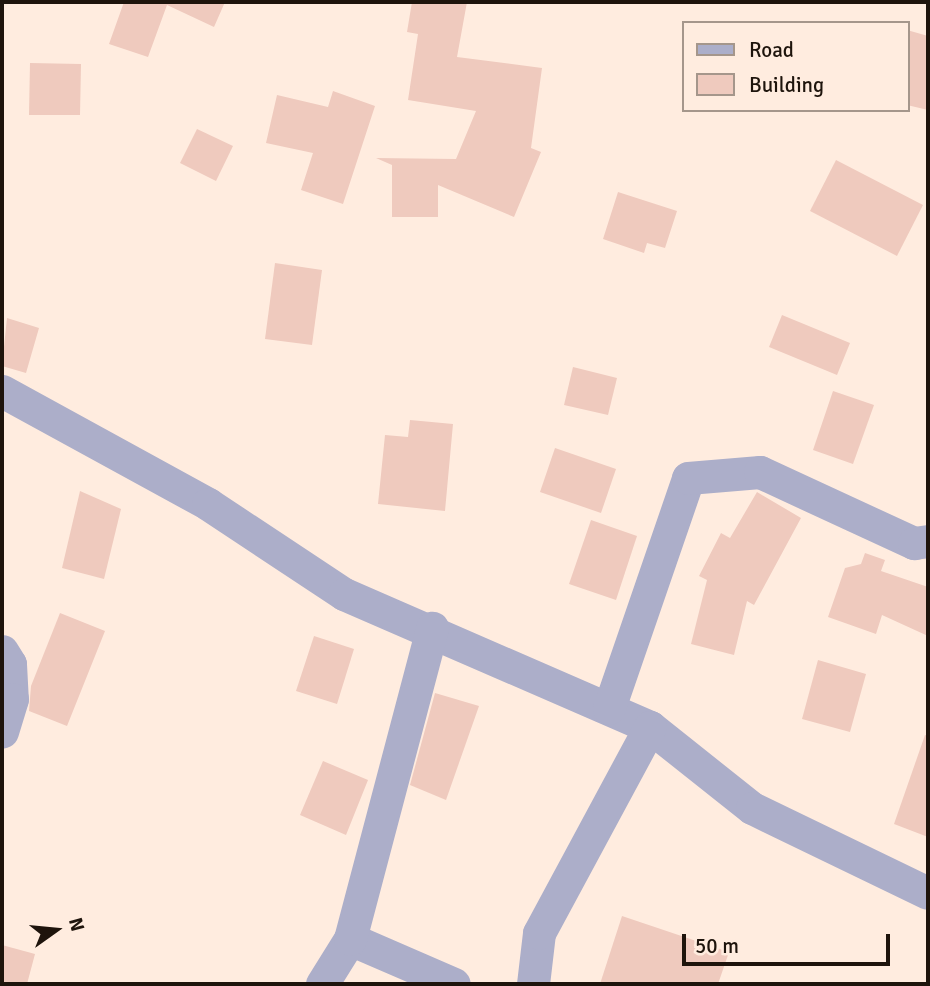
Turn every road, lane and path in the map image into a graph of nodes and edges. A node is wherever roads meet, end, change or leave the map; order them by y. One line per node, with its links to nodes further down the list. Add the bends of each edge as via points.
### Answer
1 (2, 391): 3 (street, via 208,505 344,594)
2 (928, 541): 5 (street, via 914,543 760,471 688,478)
3 (432, 628): 5 (street); 9 (street)
4 (2, 651): 7 (street, via 10,664 12,699)
5 (609, 708): 6 (street)
6 (650, 727): 8 (street, via 752,808); 12 (street, via 539,933)
7 (2, 732)
8 (928, 893)
9 (350, 939): 10 (street); 11 (street)
10 (321, 984)
11 (454, 984)
12 (533, 984)

